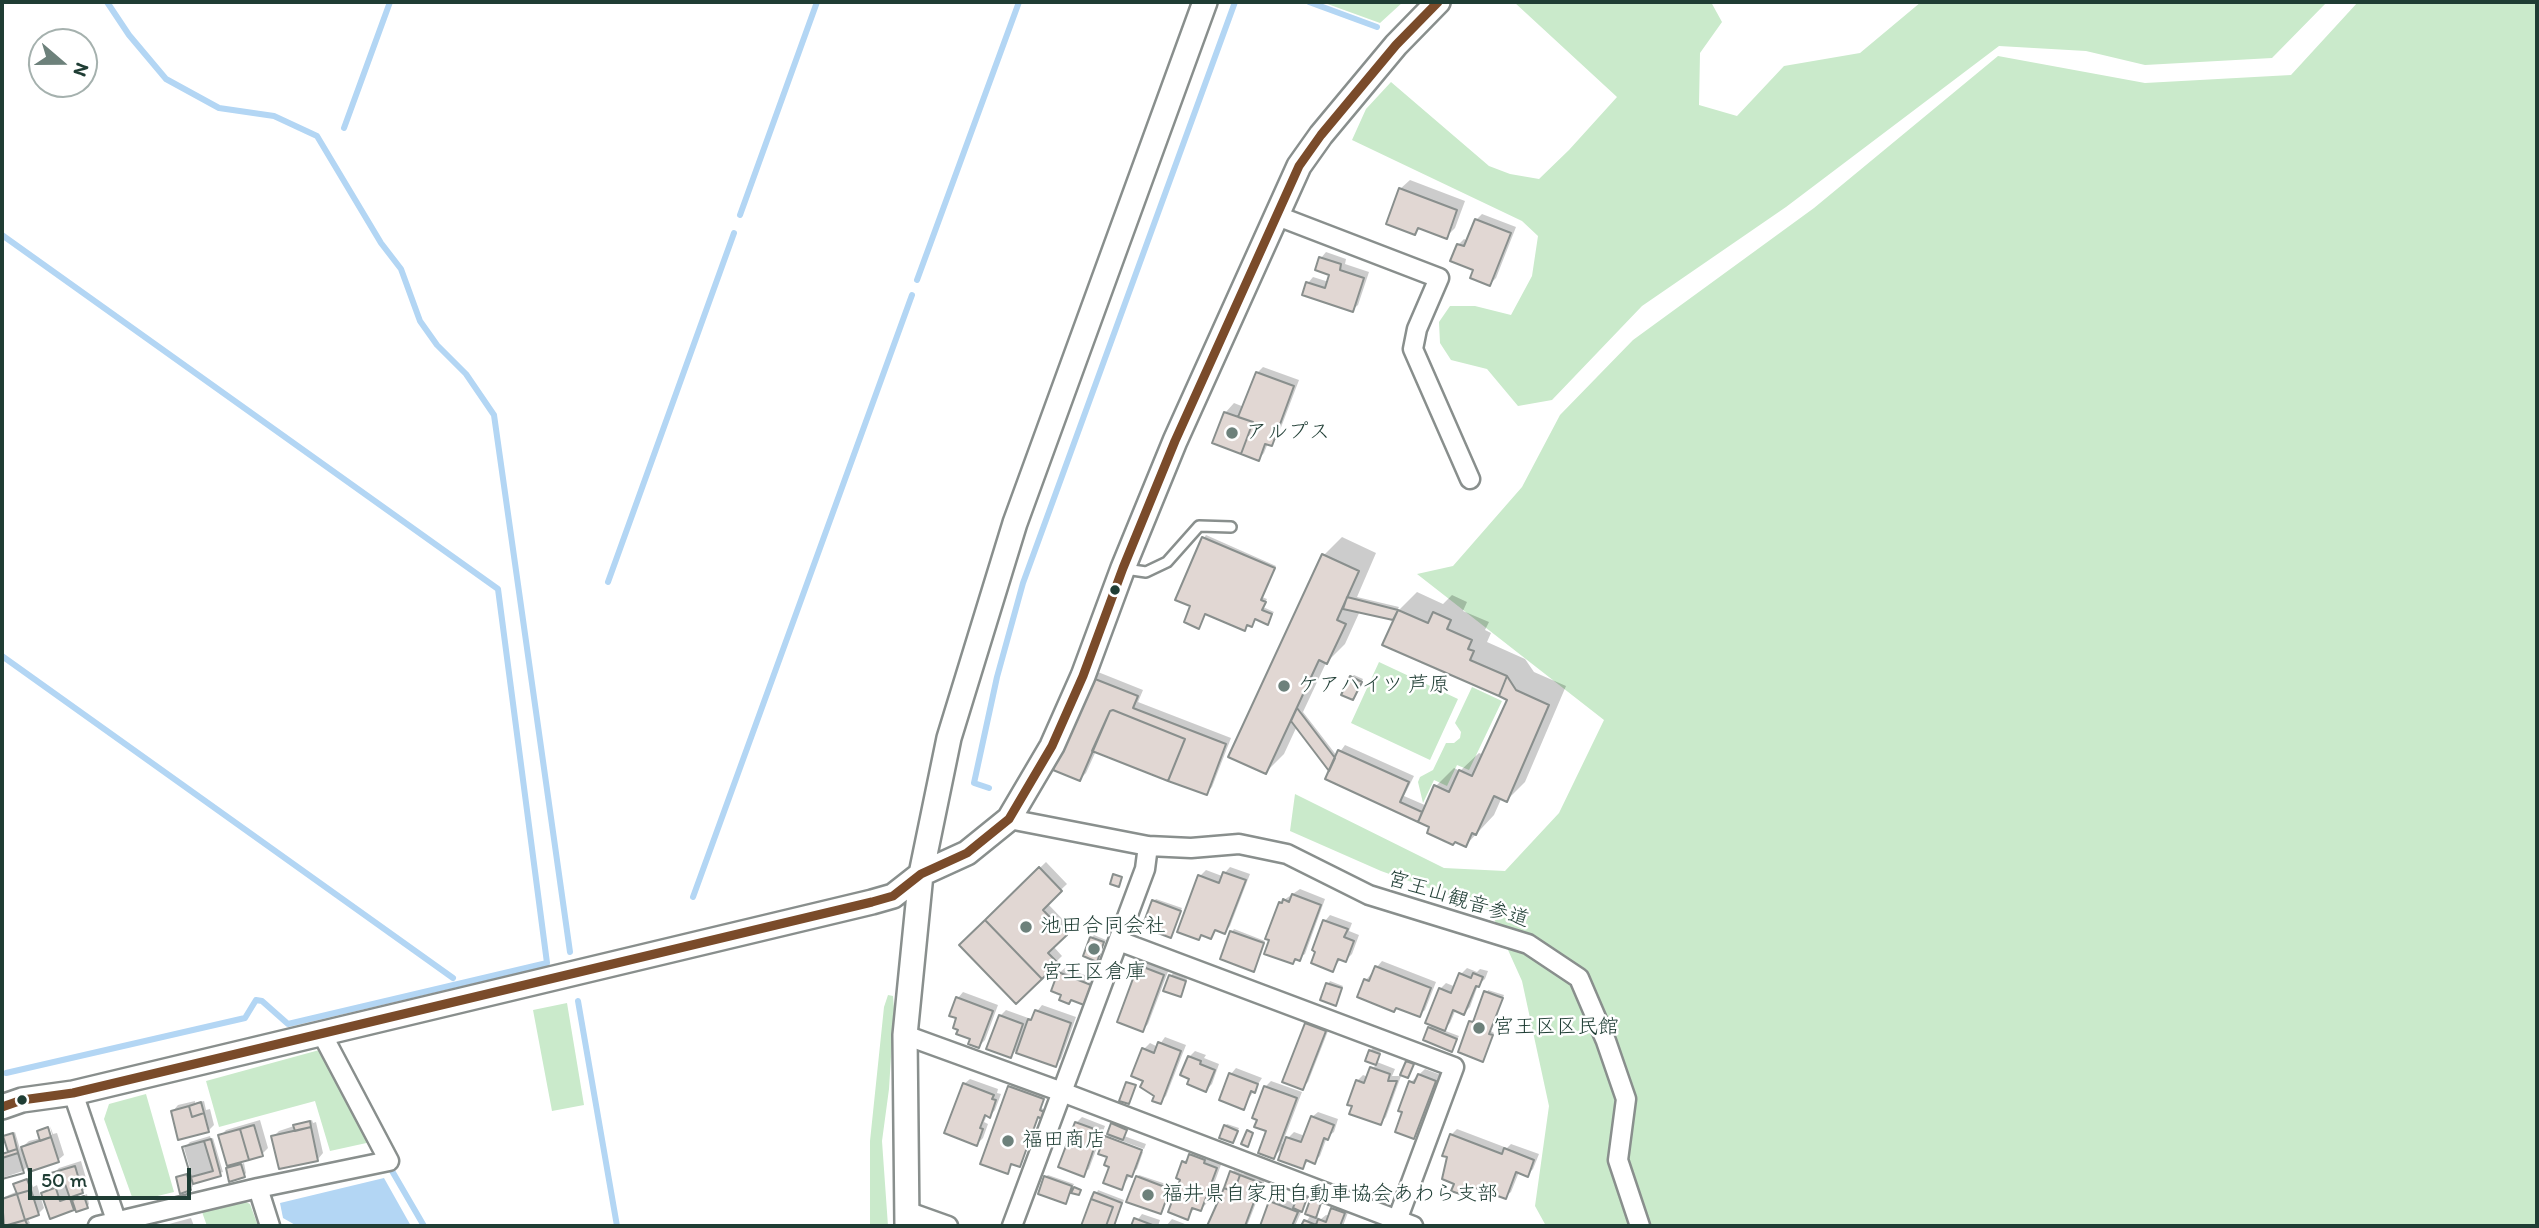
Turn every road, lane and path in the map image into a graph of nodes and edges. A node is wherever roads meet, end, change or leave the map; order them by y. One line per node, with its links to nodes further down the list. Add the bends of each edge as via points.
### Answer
1 (1205, 2): 9 (street, via 1015,523 949,738)
2 (1438, 2): 3 (street, via 1321,135 1299,166)
3 (1275, 215): 4 (street, via 1439,278 1413,349); 6 (street)
4 (1471, 479)
5 (1231, 527): 6 (lane, via 1199,526 1167,562 1146,572)
6 (1123, 568): 7 (street, via 1052,746)
7 (1009, 819): 8 (street, 宮王山観音参道); 9 (street, via 967,853)
8 (1148, 846): 10 (street, via 1145,869); 24 (street, 宮王山観音参道, via 1239,844 1287,854 1369,895 1528,944 1579,978 1626,1099 1618,1160)
9 (921, 874): 11 (street, via 893,896 872,902); 12 (street)
10 (1119, 941): 13 (street); 19 (street, via 1454,1067)
11 (322, 1034): 14 (street); 16 (street, via 389,1161)
12 (905, 1035): 13 (street); 17 (street)
13 (1062, 1092): 19 (street); 23 (street)
14 (73, 1093): 15 (street); 18 (street)
15 (2, 1107)
16 (258, 1188): 18 (street); 21 (street)
17 (906, 1219): 22 (street)
18 (117, 1224): 20 (street)
19 (1402, 1224)
20 (98, 1226)
21 (270, 1226)
22 (948, 1226)
23 (1012, 1226)
24 (1640, 1226)

